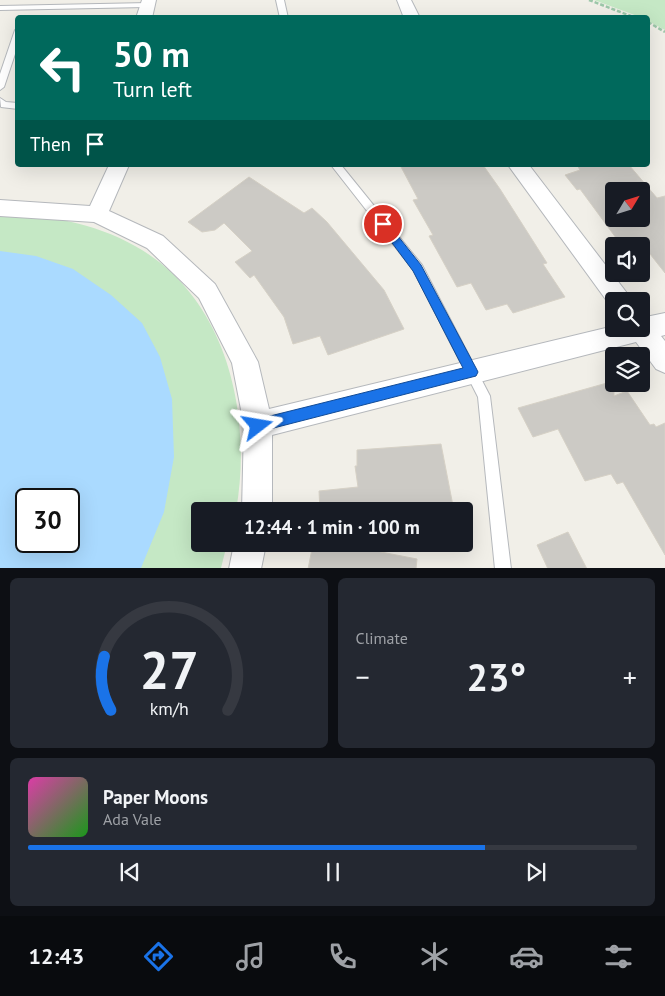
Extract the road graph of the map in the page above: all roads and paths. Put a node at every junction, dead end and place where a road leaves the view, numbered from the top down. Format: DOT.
graph roads {
  1 [pos="280,0"];
  2 [pos="404,0"];
  3 [pos="589,0"];
  4 [pos="25,7"];
  5 [pos="0,8"];
  6 [pos="146,8"];
  7 [pos="23,15"];
  8 [pos="283,15"];
  9 [pos="406,15"];
  10 [pos="628,15"];
  11 [pos="650,23"];
  12 [pos="665,32"];
  13 [pos="15,41"];
  14 [pos="0,87"];
  15 [pos="0,102"];
  16 [pos="15,106"];
  17 [pos="118,167"];
  18 [pos="338,167"];
  19 [pos="520,167"];
  20 [pos="0,208"];
  21 [pos="97,214"];
  22 [pos="614,292"];
  23 [pos="650,329"];
  24 [pos="610,337"];
  25 [pos="665,361"];
  26 [pos="472,372"];
  27 [pos="258,426"];
  28 [pos="257,502"];
  29 [pos="248,552"];
  30 [pos="245,568"];
  31 [pos="503,568"];
  1 -- 8 [label="lane"];
  2 -- 9 [label="street"];
  3 -- 10 [label="path"];
  4 -- 5 [label="lane"];
  4 -- 6 [label="lane"];
  4 -- 7 [label="lane"];
  11 -- 12 [label="path"];
  13 -- 14 [label="lane"];
  15 -- 16 [label="lane"];
  17 -- 21 [label="street"];
  18 -- 26 [label="lane"];
  19 -- 22 [label="street"];
  20 -- 21 [label="street"];
  21 -- 27 [label="street"];
  23 -- 25 [label="street"];
  24 -- 26 [label="street"];
  26 -- 27 [label="street"];
  26 -- 31 [label="lane"];
  27 -- 28 [label="street"];
  29 -- 30 [label="street"];
}
